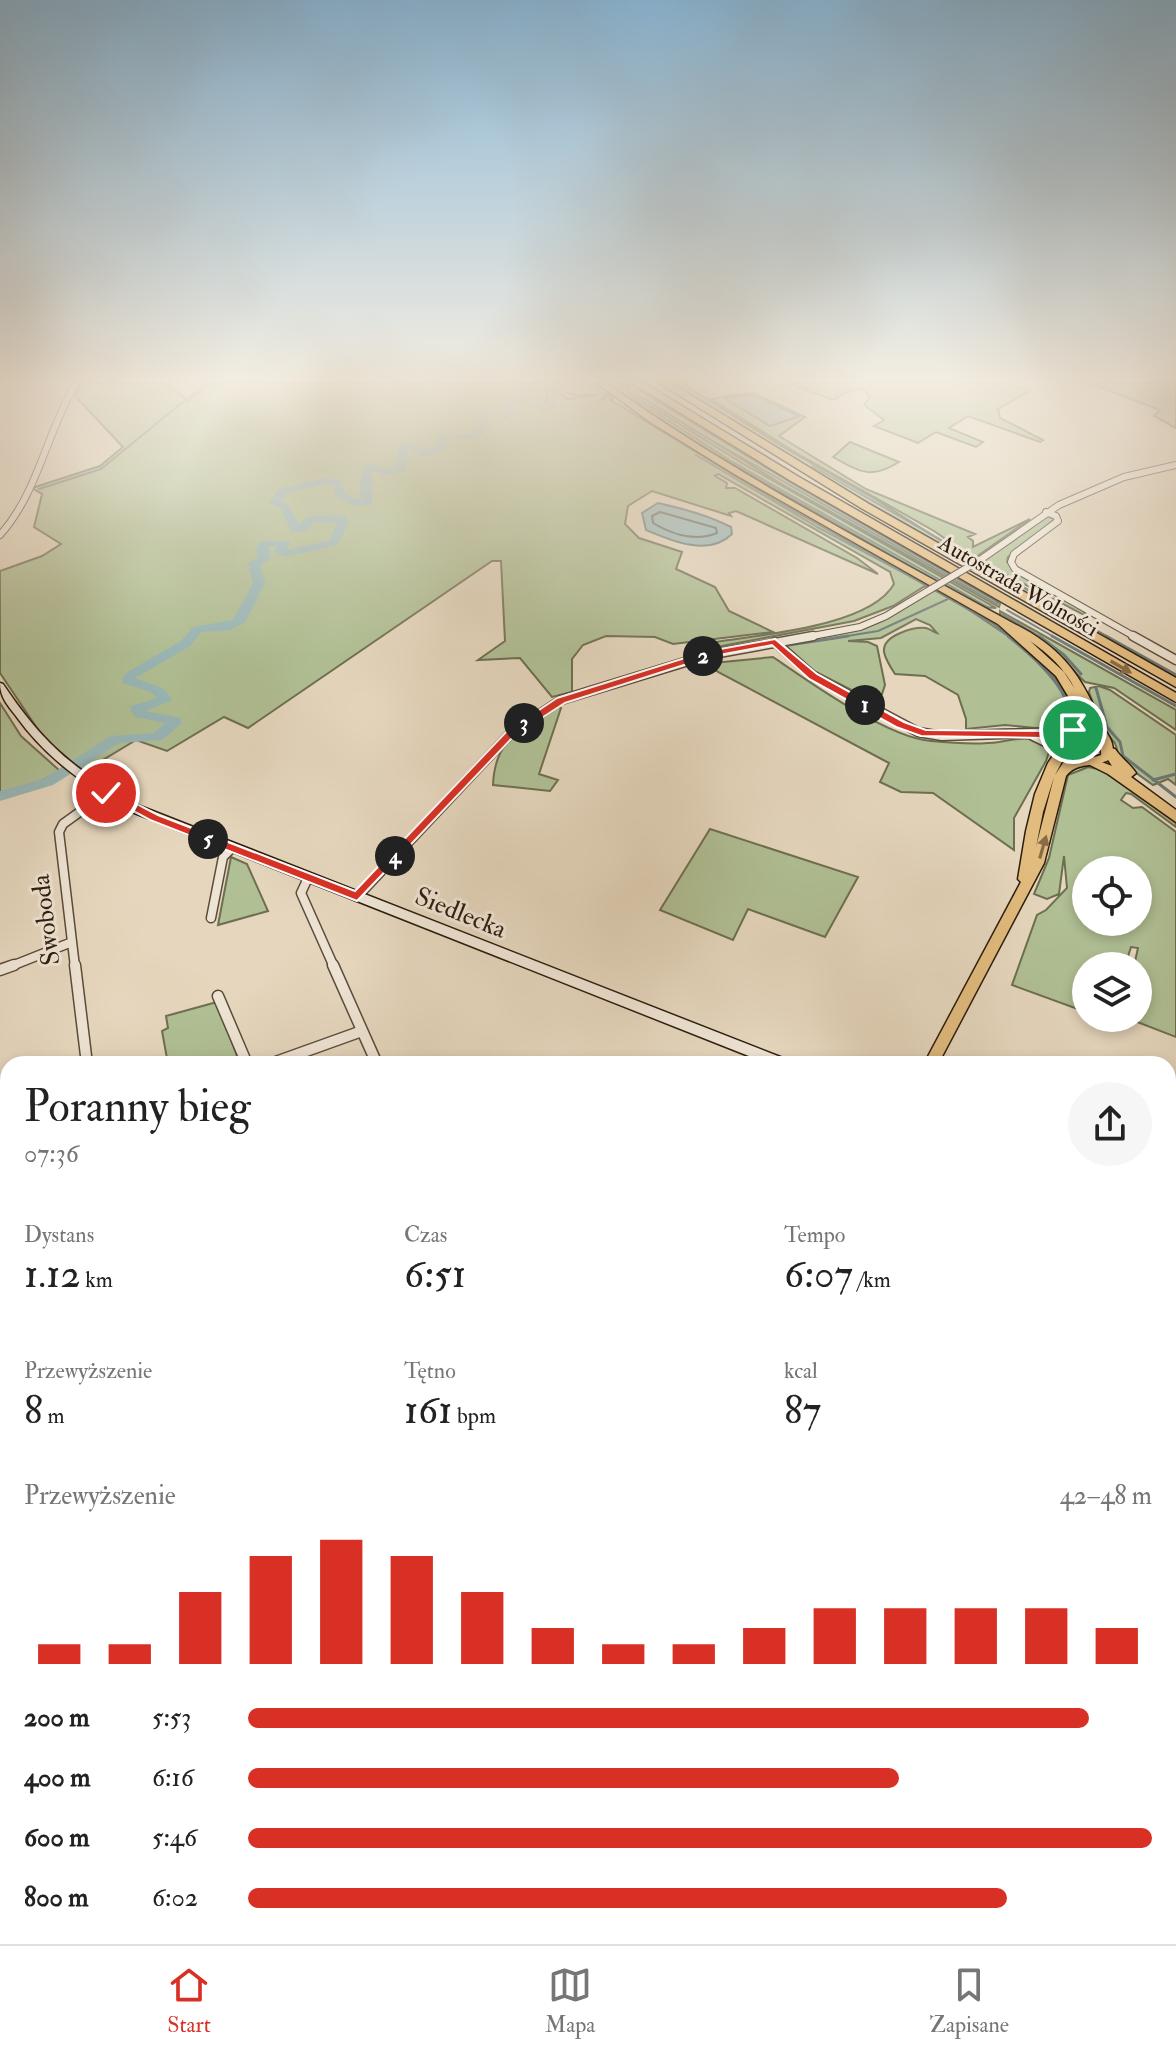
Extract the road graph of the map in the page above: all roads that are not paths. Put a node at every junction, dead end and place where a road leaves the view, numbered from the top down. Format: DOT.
graph roads {
  1 [pos="33,474"];
  2 [pos="741,474"];
  3 [pos="784,474"];
  4 [pos="810,474"];
  5 [pos="1138,474"];
  6 [pos="1046,512"];
  7 [pos="0,535"];
  8 [pos="1002,622"];
  9 [pos="775,642"];
  10 [pos="1176,660"];
  11 [pos="1176,683"];
  12 [pos="0,686"];
  13 [pos="1176,698"];
  14 [pos="1069,731"];
  15 [pos="1026,734"];
  16 [pos="1102,737"];
  17 [pos="1061,750"];
  18 [pos="1110,752"];
  19 [pos="1086,761"];
  20 [pos="106,793"];
  21 [pos="1176,806"];
  22 [pos="1176,817"];
  23 [pos="232,848"];
  24 [pos="308,878"];
  25 [pos="1025,884"];
  26 [pos="357,897"];
  27 [pos="211,918"];
  28 [pos="72,942"];
  29 [pos="0,970"];
  30 [pos="218,996"];
  31 [pos="362,1031"];
  32 [pos="86,1056"];
  33 [pos="244,1056"];
  34 [pos="292,1056"];
  35 [pos="373,1056"];
  36 [pos="763,1056"];
  37 [pos="935,1056"];
  1 -- 7 [label="street"];
  2 -- 8 [label="main road"];
  3 -- 13 [label="highway, Autostrada Wolności, one-way"];
  4 -- 11 [label="highway, Autostrada Wolności"];
  5 -- 6 [label="street"];
  6 -- 9 [label="street, bridge"];
  6 -- 10 [label="street"];
  8 -- 14 [label="main road"];
  8 -- 16 [label="main road"];
  9 -- 15 [label="street"];
  9 -- 26 [label="street"];
  12 -- 20 [label="main road, Siedlecka"];
  14 -- 15 [label="street"];
  14 -- 16 [label="main road"];
  14 -- 17 [label="main road"];
  15 -- 17 [label="street"];
  16 -- 18 [label="main road"];
  17 -- 19 [label="main road"];
  17 -- 25 [label="main road"];
  18 -- 19 [label="main road"];
  18 -- 21 [label="highway"];
  19 -- 22 [label="highway"];
  25 -- 19 [label="main road, one-way"];
  20 -- 23 [label="main road, Siedlecka"];
  20 -- 28 [label="street, Swoboda"];
  23 -- 24 [label="main road, Siedlecka"];
  23 -- 27 [label="street"];
  24 -- 26 [label="main road, Siedlecka"];
  24 -- 31 [label="street"];
  25 -- 37 [label="main road"];
  26 -- 36 [label="main road, Siedlecka"];
  28 -- 29 [label="street"];
  28 -- 32 [label="street, Swoboda"];
  30 -- 33 [label="street"];
  31 -- 34 [label="street"];
  31 -- 35 [label="street"];
}
